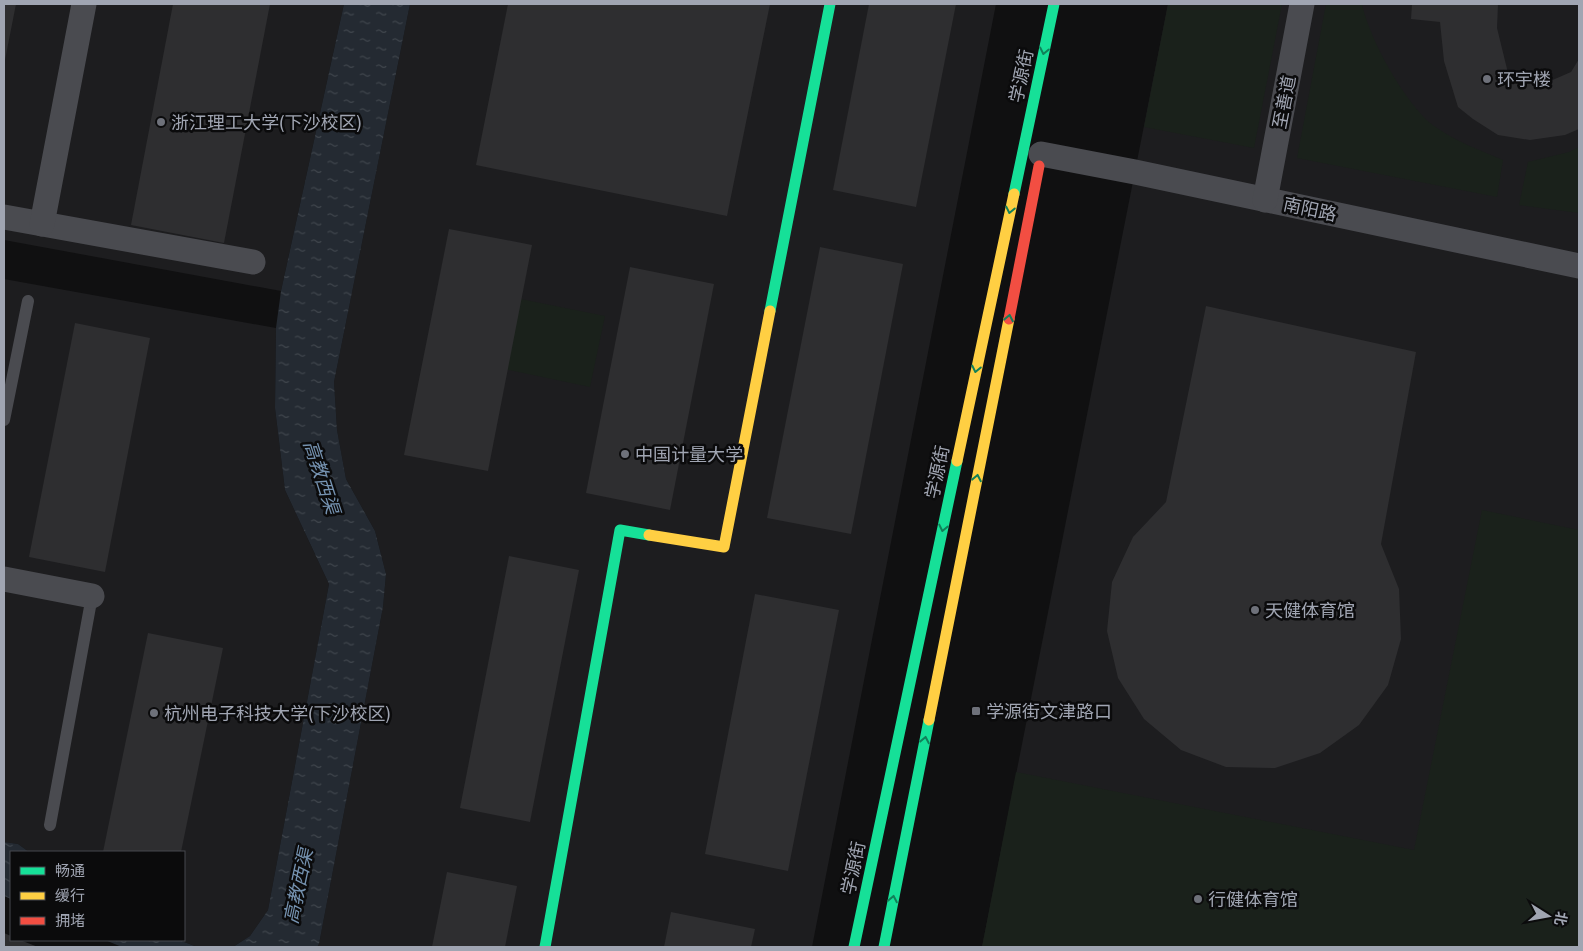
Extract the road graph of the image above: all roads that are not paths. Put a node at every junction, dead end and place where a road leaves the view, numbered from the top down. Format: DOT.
graph roads {
  1 [pos="84,4"];
  2 [pos="830,4"];
  3 [pos="1054,4"];
  4 [pos="1302,4"];
  5 [pos="1042,150"];
  6 [pos="1265,200"];
  7 [pos="4,217"];
  8 [pos="42,224"];
  9 [pos="253,262"];
  10 [pos="1579,266"];
  11 [pos="28,301"];
  12 [pos="4,420"];
  13 [pos="4,579"];
  14 [pos="92,596"];
  15 [pos="50,825"];
  16 [pos="545,947"];
  17 [pos="854,947"];
  18 [pos="884,947"];
  1 -- 8 [label="street"];
  2 -- 16 [label="main road"];
  3 -- 17 [label="main road, 学源街, one-way"];
  4 -- 6 [label="street, 至善道"];
  5 -- 6 [label="street, 南阳路"];
  18 -- 5 [label="main road, one-way"];
  6 -- 10 [label="street, 南阳路"];
  7 -- 8 [label="street"];
  8 -- 9 [label="street"];
  11 -- 12 [label="lane"];
  13 -- 14 [label="street"];
  14 -- 15 [label="lane"];
}
